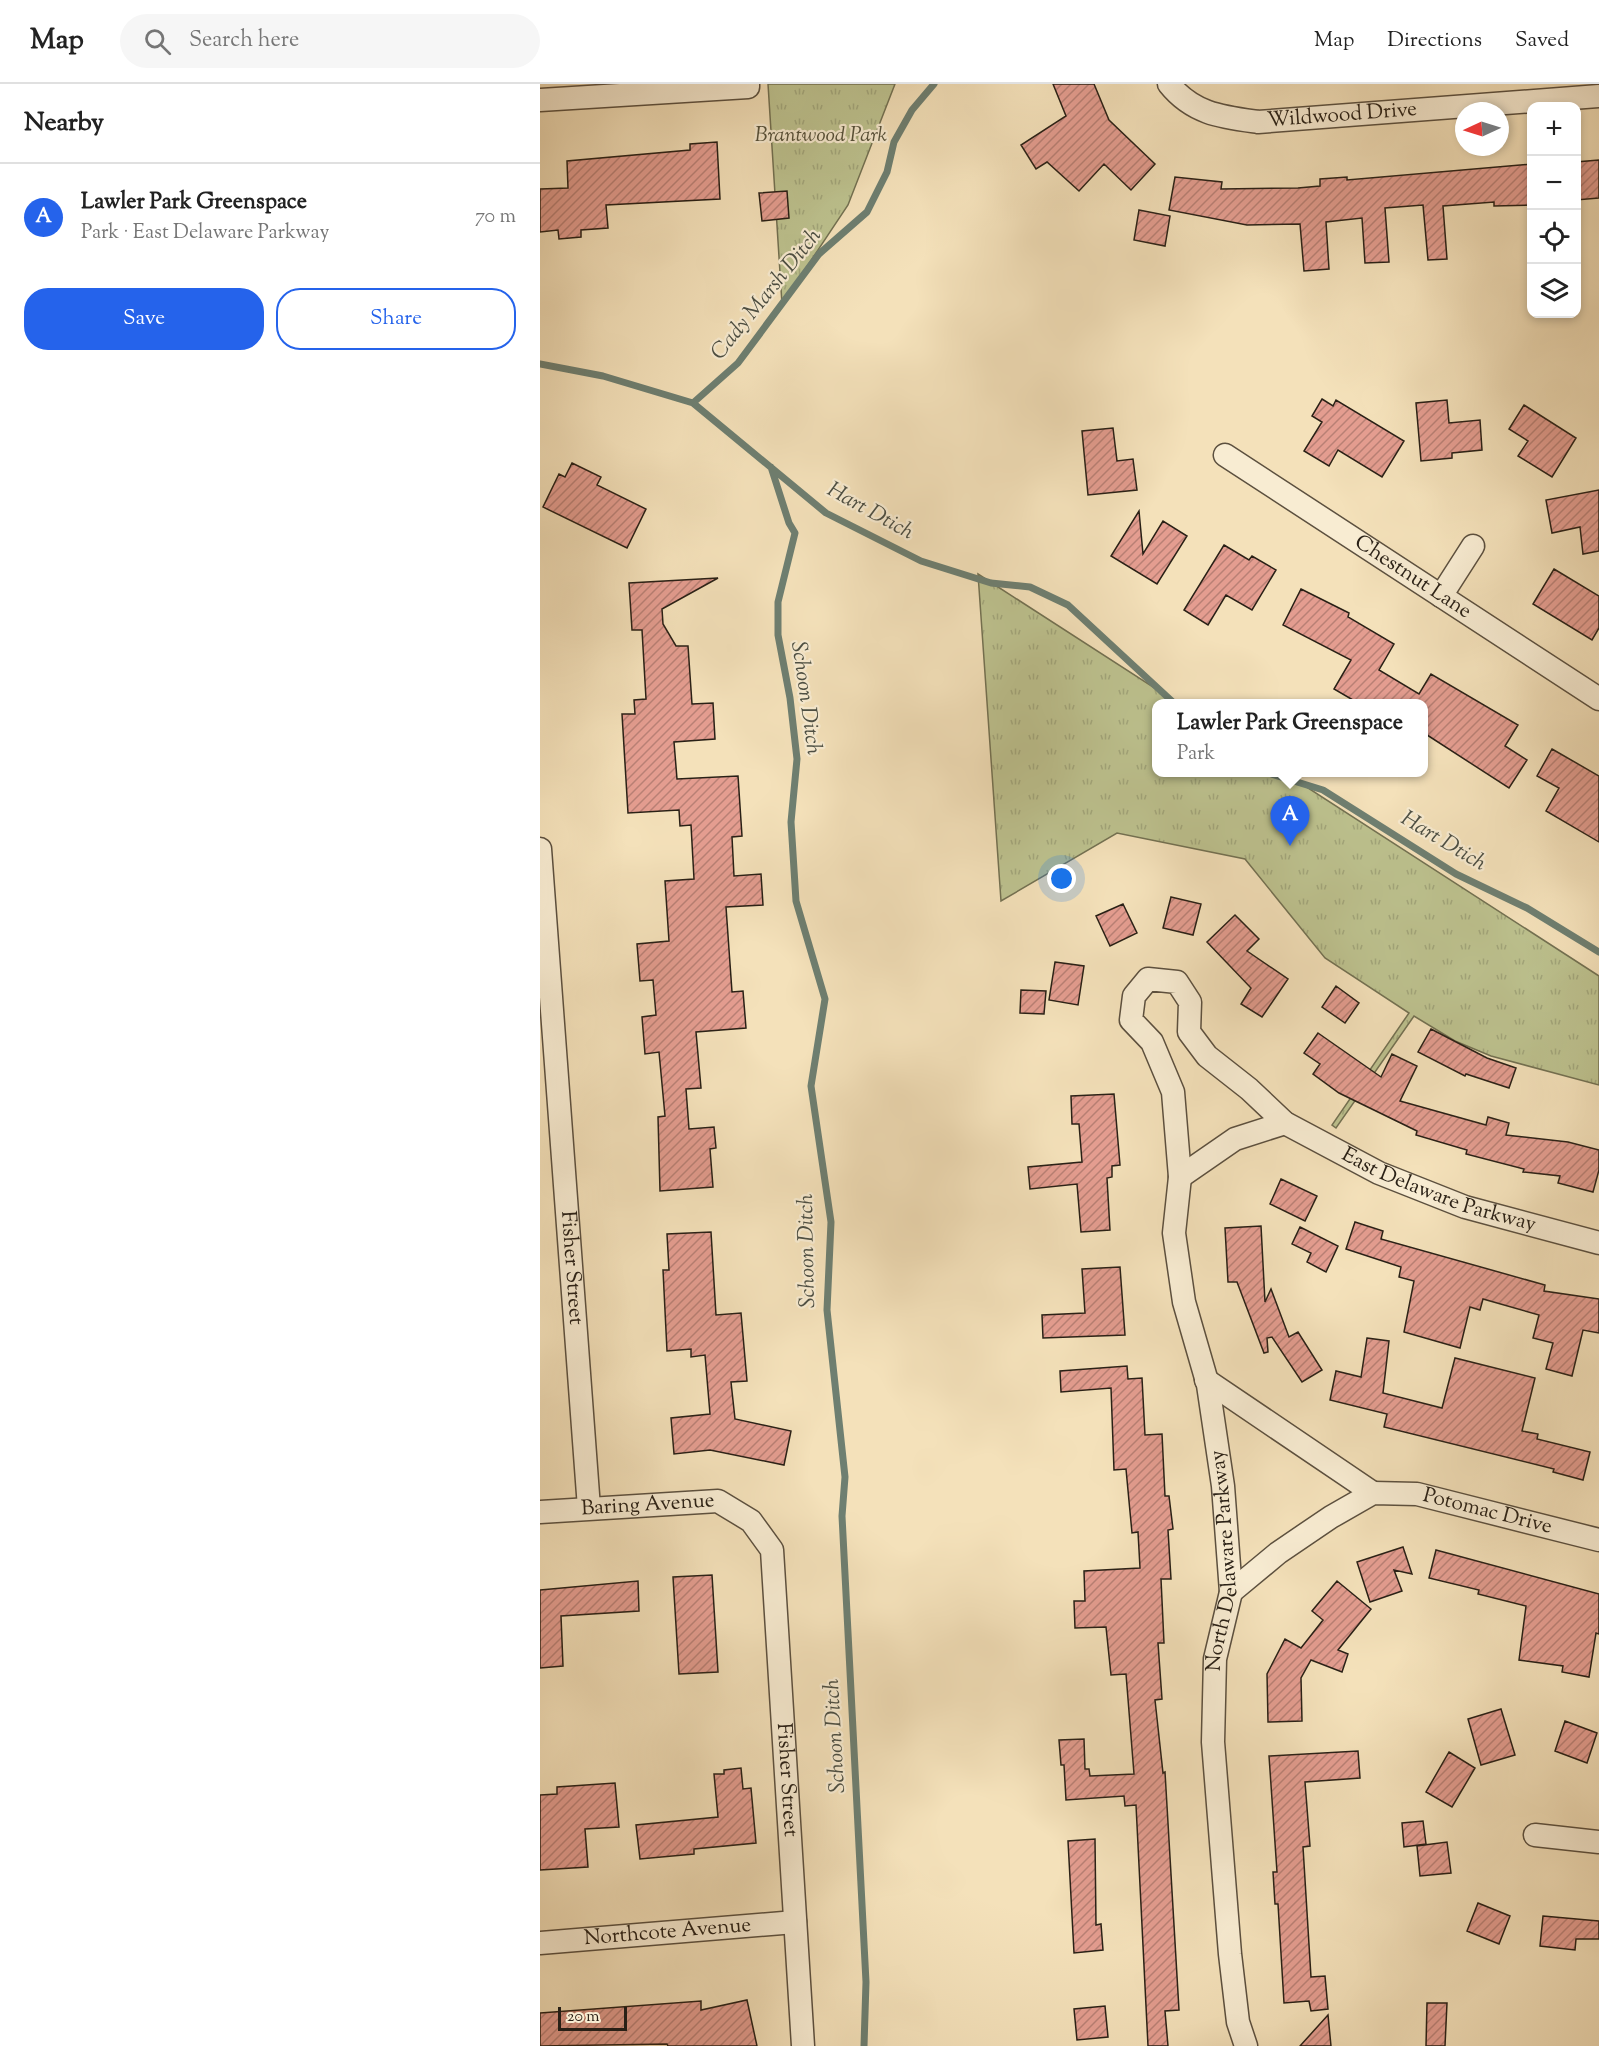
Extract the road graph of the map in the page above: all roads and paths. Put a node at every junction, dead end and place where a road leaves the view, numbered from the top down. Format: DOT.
graph roads {
  1 [pos="1169,84"];
  2 [pos="748,85"];
  3 [pos="1490,94"];
  4 [pos="1599,96"];
  5 [pos="540,100"];
  6 [pos="1225,455"];
  7 [pos="1473,546"];
  8 [pos="1442,596"];
  9 [pos="1599,699"];
  10 [pos="540,849"];
  11 [pos="1131,1020"];
  12 [pos="1285,1123"];
  13 [pos="1180,1177"];
  14 [pos="1599,1243"];
  15 [pos="1206,1380"];
  16 [pos="1373,1493"];
  17 [pos="589,1508"];
  18 [pos="540,1512"];
  19 [pos="751,1521"];
  20 [pos="1599,1540"];
  21 [pos="1231,1592"];
  22 [pos="1535,1835"];
  23 [pos="1599,1842"];
  24 [pos="795,1922"];
  25 [pos="540,1942"];
  26 [pos="803,2046"];
  27 [pos="1246,2046"];
  1 -- 3 [label="street, Wildwood Drive"];
  2 -- 5 [label="street"];
  3 -- 4 [label="street, Wildwood Drive"];
  6 -- 8 [label="street, Chestnut Lane"];
  7 -- 8 [label="street"];
  8 -- 9 [label="street, Chestnut Lane"];
  10 -- 17 [label="street, Fisher Street"];
  11 -- 12 [label="street, East Delaware Parkway"];
  11 -- 13 [label="street, North Delaware Parkway"];
  12 -- 13 [label="street"];
  12 -- 14 [label="street, East Delaware Parkway"];
  13 -- 15 [label="street, North Delaware Parkway"];
  15 -- 16 [label="street"];
  15 -- 21 [label="street, North Delaware Parkway"];
  16 -- 20 [label="street, Potomac Drive"];
  16 -- 21 [label="street"];
  17 -- 18 [label="street, Baring Avenue"];
  17 -- 19 [label="street, Baring Avenue"];
  19 -- 24 [label="street, Fisher Street"];
  21 -- 27 [label="street, North Delaware Parkway"];
  22 -- 23 [label="street"];
  24 -- 25 [label="street, Northcote Avenue"];
  24 -- 26 [label="street, Fisher Street"];
}
